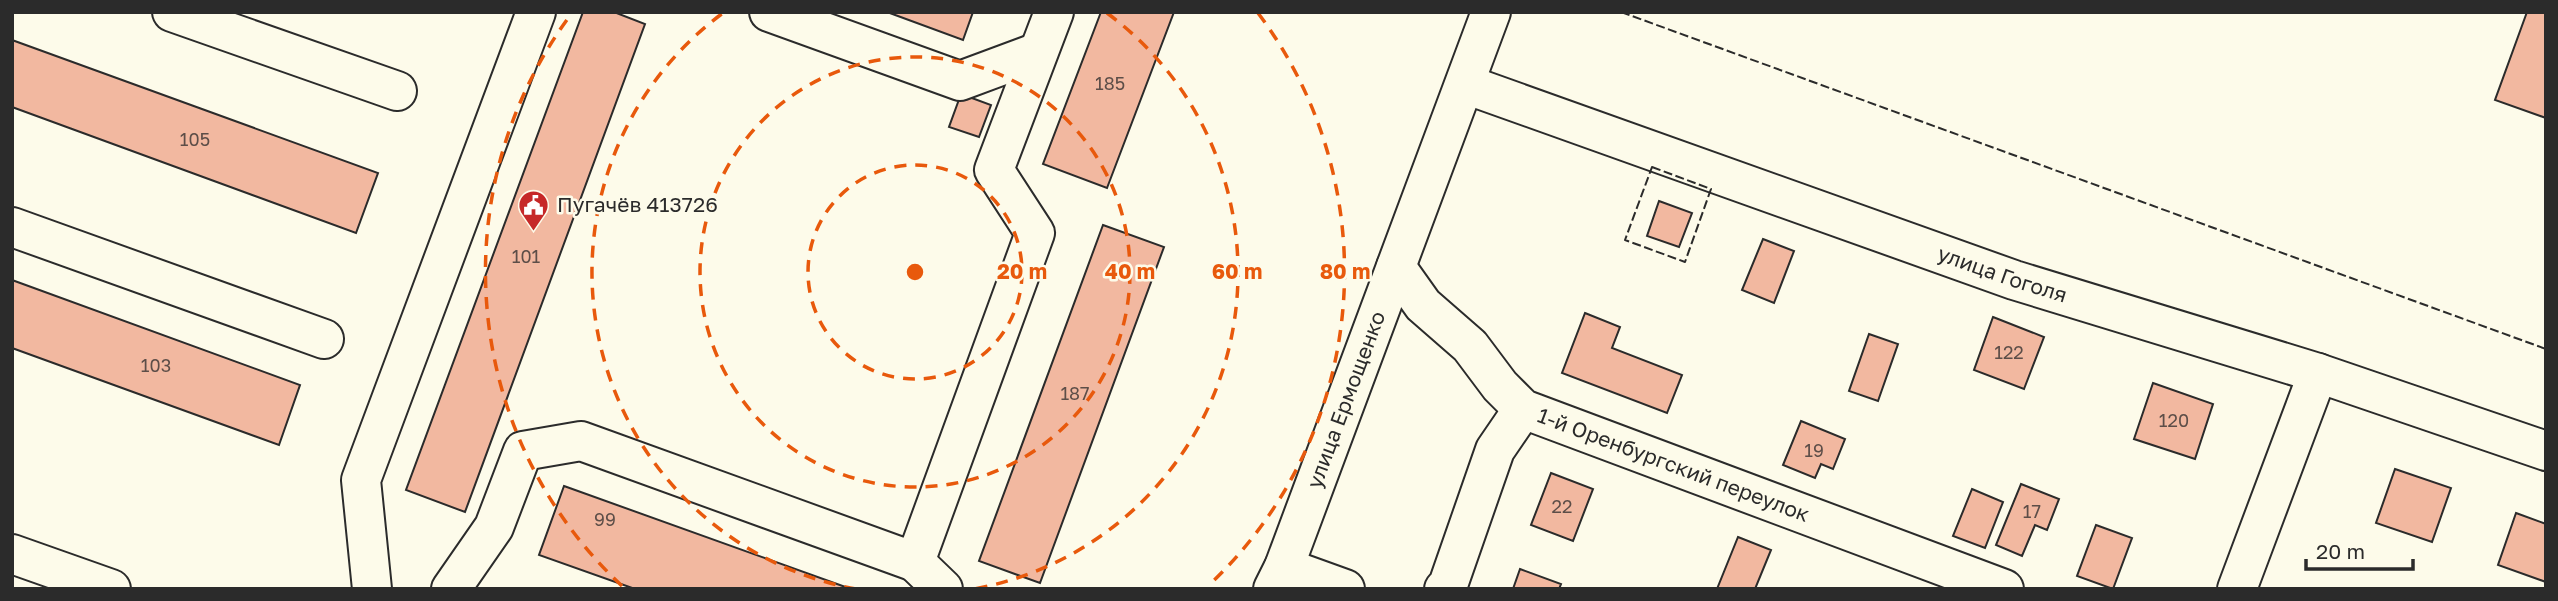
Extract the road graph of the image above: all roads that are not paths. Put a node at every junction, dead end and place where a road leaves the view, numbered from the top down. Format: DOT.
graph roads {
  1 [pos="172,12"];
  2 [pos="536,12"];
  3 [pos="769,12"];
  4 [pos="1054,12"];
  5 [pos="1491,12"];
  6 [pos="1038,52"];
  7 [pos="1465,84"];
  8 [pos="397,91"];
  9 [pos="12,227"];
  10 [pos="1396,267"];
  11 [pos="324,339"];
  12 [pos="2318,373"];
  13 [pos="1523,409"];
  14 [pos="2546,451"];
  15 [pos="12,554"];
  16 [pos="915,562"];
  17 [pos="1279,578"];
  18 [pos="111,589"];
  19 [pos="373,589"];
  20 [pos="451,589"];
  21 [pos="943,589"];
  22 [pos="1345,589"];
  23 [pos="1444,589"];
  24 [pos="2004,589"];
  25 [pos="2237,589"];
  1 -- 8 [label="main road"];
  2 -- 19 [label="main road"];
  3 -- 6 [label="main road"];
  4 -- 6 [label="main road"];
  5 -- 7 [label="main road, улица Ермощенко"];
  6 -- 16 [label="main road"];
  7 -- 10 [label="main road, улица Ермощенко"];
  7 -- 12 [label="main road, улица Гоголя"];
  9 -- 11 [label="main road"];
  10 -- 13 [label="main road, 1-й Оренбургский переулок"];
  10 -- 17 [label="main road, улица Ермощенко"];
  12 -- 14 [label="main road, улица Гоголя"];
  12 -- 25 [label="main road"];
  13 -- 23 [label="main road"];
  13 -- 24 [label="main road, 1-й Оренбургский переулок"];
  15 -- 18 [label="main road"];
  16 -- 20 [label="main road"];
  16 -- 21 [label="main road"];
  17 -- 22 [label="main road"];
}
